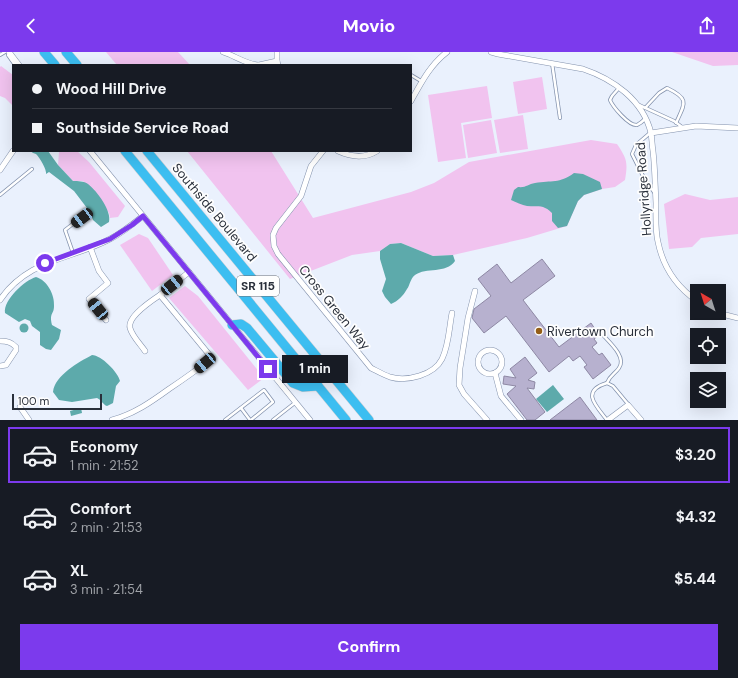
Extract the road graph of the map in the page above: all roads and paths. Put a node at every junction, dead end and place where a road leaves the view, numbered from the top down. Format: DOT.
graph roads {
  1 [pos="5,52"];
  2 [pos="44,52"];
  3 [pos="66,52"];
  4 [pos="223,52"];
  5 [pos="277,52"];
  6 [pos="447,52"];
  7 [pos="491,52"];
  8 [pos="8,54"];
  9 [pos="0,55"];
  10 [pos="277,63"];
  11 [pos="552,63"];
  12 [pos="14,64"];
  13 [pos="18,64"];
  14 [pos="54,64"];
  15 [pos="75,64"];
  16 [pos="254,64"];
  17 [pos="412,76"];
  18 [pos="422,82"];
  19 [pos="619,87"];
  20 [pos="412,99"];
  21 [pos="635,103"];
  22 [pos="645,108"];
  23 [pos="560,118"];
  24 [pos="645,120"];
  25 [pos="676,123"];
  26 [pos="682,127"];
  27 [pos="738,128"];
  28 [pos="651,133"];
  29 [pos="12,152"];
  30 [pos="91,152"];
  31 [pos="126,152"];
  32 [pos="149,152"];
  33 [pos="322,152"];
  34 [pos="341,152"];
  35 [pos="373,152"];
  36 [pos="32,169"];
  37 [pos="0,170"];
  38 [pos="655,194"];
  39 [pos="0,195"];
  40 [pos="143,216"];
  41 [pos="82,218"];
  42 [pos="90,247"];
  43 [pos="73,253"];
  44 [pos="189,272"];
  45 [pos="475,291"];
  46 [pos="690,295"];
  47 [pos="160,296"];
  48 [pos="0,300"];
  49 [pos="452,313"];
  50 [pos="726,315"];
  51 [pos="738,318"];
  52 [pos="106,320"];
  53 [pos="232,325"];
  54 [pos="602,334"];
  55 [pos="0,341"];
  56 [pos="145,352"];
  57 [pos="0,366"];
  58 [pos="495,373"];
  59 [pos="607,383"];
  60 [pos="318,386"];
  61 [pos="296,402"];
  62 [pos="628,404"];
  63 [pos="20,407"];
  64 [pos="241,408"];
  65 [pos="29,420"];
  66 [pos="112,420"];
  67 [pos="225,420"];
  68 [pos="250,420"];
  69 [pos="273,420"];
  70 [pos="310,420"];
  71 [pos="346,420"];
  72 [pos="369,420"];
  73 [pos="487,420"];
  74 [pos="520,420"];
  75 [pos="607,420"];
  76 [pos="640,420"];
  1 -- 9 [label="lane"];
  2 -- 14 [label="highway"];
  3 -- 15 [label="highway"];
  4 -- 16 [label="street"];
  5 -- 10 [label="street"];
  6 -- 18 [label="street"];
  7 -- 11 [label="street, Hollyridge Road"];
  8 -- 12 [label="lane"];
  8 -- 13 [label="street"];
  11 -- 19 [label="street, Hollyridge Road"];
  11 -- 23 [label="lane"];
  17 -- 18 [label="lane"];
  18 -- 20 [label="street"];
  19 -- 21 [label="street, Hollyridge Road"];
  19 -- 24 [label="lane"];
  21 -- 22 [label="lane"];
  21 -- 24 [label="street, Hollyridge Road"];
  22 -- 25 [label="lane"];
  22 -- 25 [label="lane"];
  24 -- 28 [label="street, Hollyridge Road"];
  25 -- 26 [label="lane"];
  26 -- 27 [label="street"];
  26 -- 28 [label="street"];
  28 -- 38 [label="street, Hollyridge Road"];
  28 -- 38 [label="lane"];
  29 -- 37 [label="street"];
  30 -- 40 [label="street"];
  31 -- 60 [label="highway, SR 115"];
  32 -- 72 [label="highway, Southside Boulevard / SR 115"];
  33 -- 49 [label="street, Cross Green Way"];
  34 -- 35 [label="street"];
  36 -- 39 [label="lane"];
  38 -- 46 [label="street, Hollyridge Road"];
  40 -- 42 [label="street"];
  40 -- 44 [label="street"];
  41 -- 43 [label="lane"];
  42 -- 43 [label="street"];
  42 -- 52 [label="street"];
  43 -- 48 [label="street"];
  44 -- 47 [label="street"];
  44 -- 53 [label="street"];
  45 -- 73 [label="street"];
  47 -- 56 [label="street"];
  47 -- 66 [label="street"];
  50 -- 51 [label="street"];
  53 -- 60 [label="highway"];
  53 -- 61 [label="street"];
  54 -- 59 [label="lane"];
  55 -- 57 [label="street"];
  58 -- 58 [label="street"];
  58 -- 74 [label="street"];
  59 -- 62 [label="lane"];
  59 -- 75 [label="lane"];
  60 -- 71 [label="highway, SR 115"];
  61 -- 69 [label="lane"];
  61 -- 70 [label="street"];
  62 -- 75 [label="street"];
  62 -- 76 [label="street"];
  63 -- 65 [label="street"];
  64 -- 67 [label="lane"];
  64 -- 68 [label="lane"];
  64 -- 68 [label="lane"];
}
